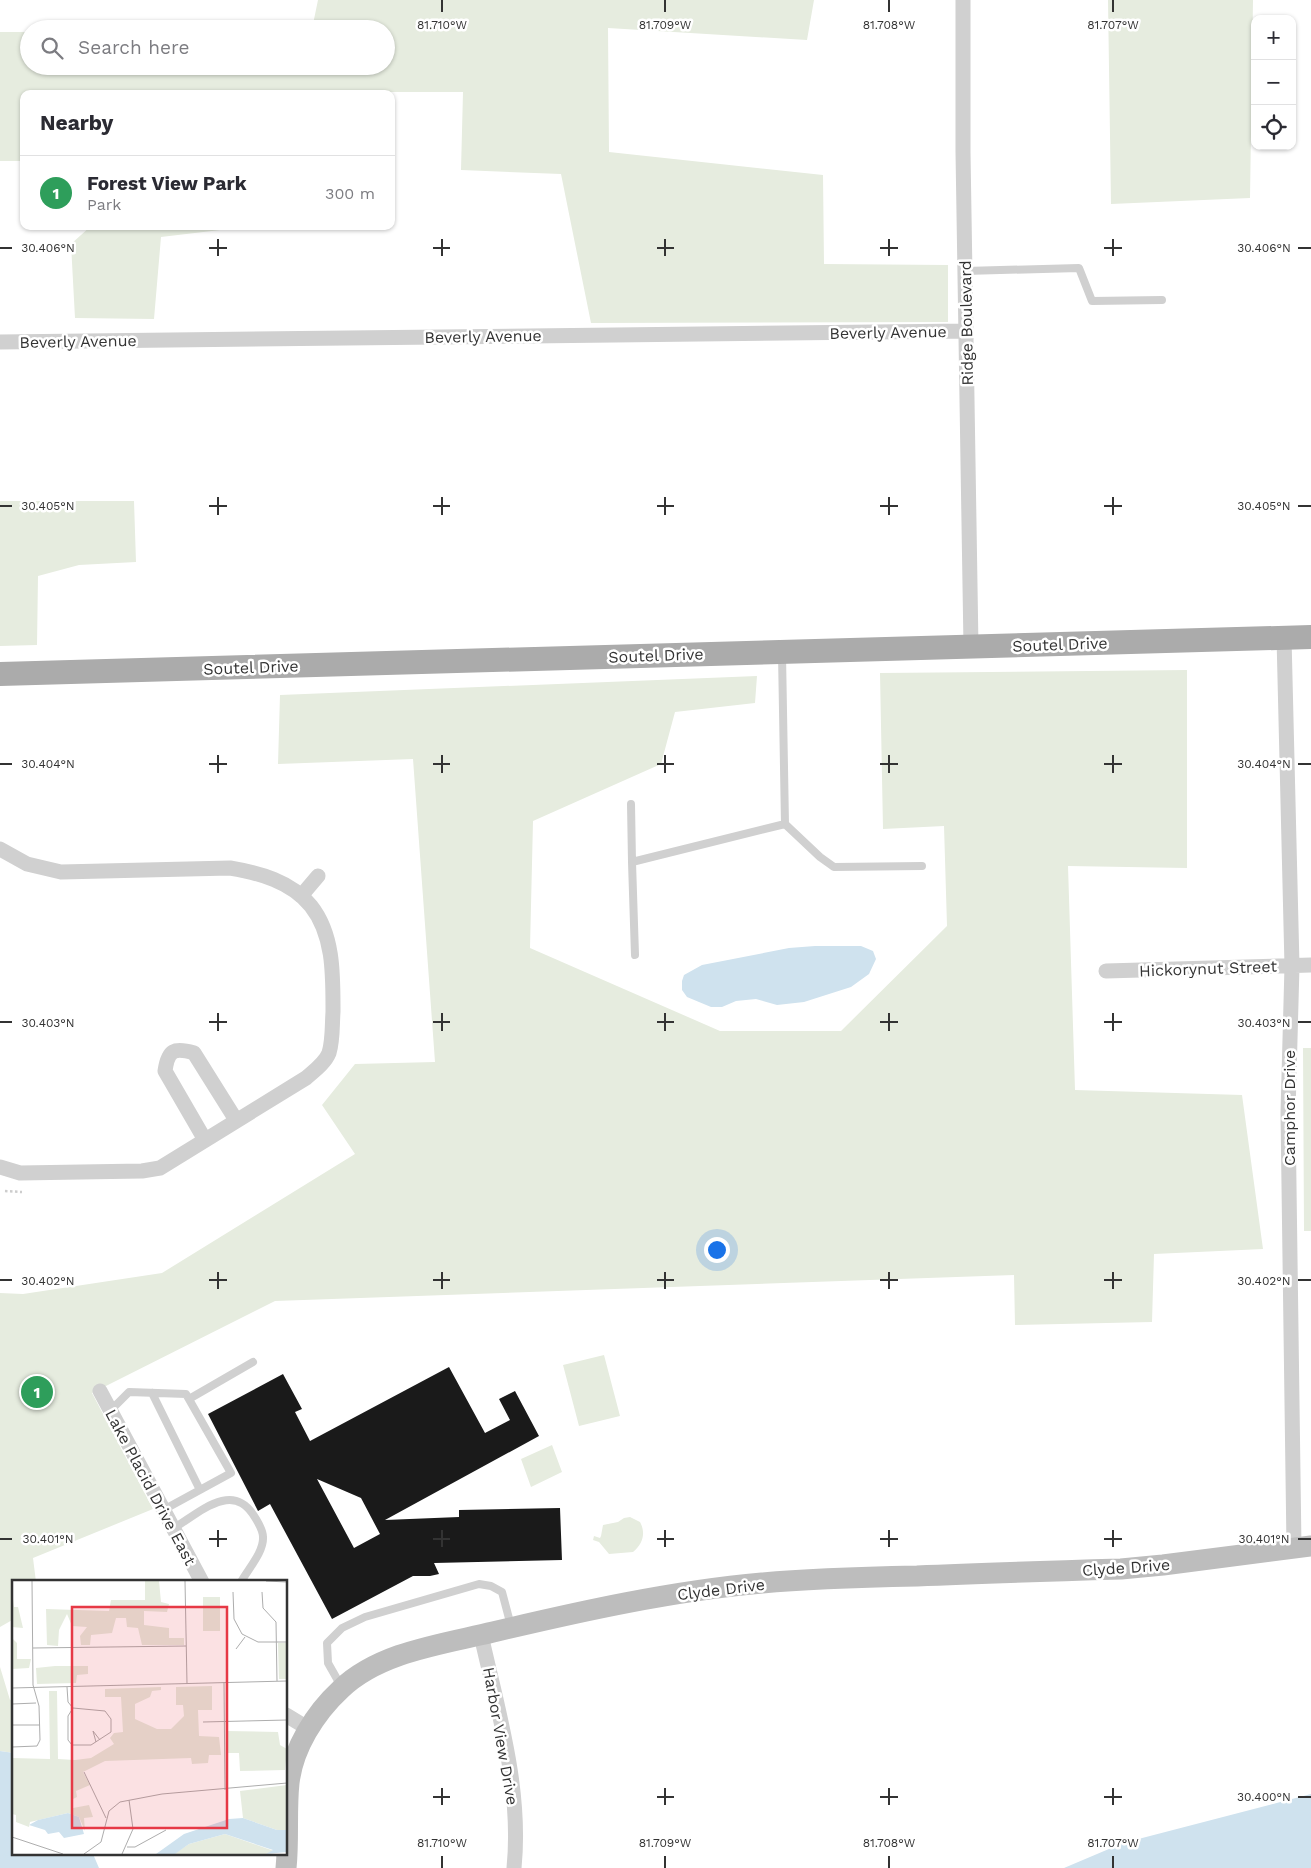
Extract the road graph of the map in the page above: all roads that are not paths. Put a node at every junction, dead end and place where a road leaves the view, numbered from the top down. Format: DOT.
graph roads {
  1 [pos="963,0"];
  2 [pos="965,272"];
  3 [pos="1162,300"];
  4 [pos="966,331"];
  5 [pos="0,342"];
  6 [pos="1284,637"];
  7 [pos="1311,637"];
  8 [pos="971,647"];
  9 [pos="782,652"];
  10 [pos="0,674"];
  11 [pos="630,804"];
  12 [pos="785,824"];
  13 [pos="1,853"];
  14 [pos="632,862"];
  15 [pos="922,866"];
  16 [pos="318,876"];
  17 [pos="301,896"];
  18 [pos="635,955"];
  19 [pos="1311,965"];
  20 [pos="1292,966"];
  21 [pos="1106,971"];
  22 [pos="236,1120"];
  23 [pos="205,1140"];
  24 [pos="0,1167"];
  25 [pos="253,1362"];
  26 [pos="100,1391"];
  27 [pos="152,1393"];
  28 [pos="189,1399"];
  29 [pos="110,1411"];
  30 [pos="200,1490"];
  31 [pos="165,1509"];
  32 [pos="174,1528"];
  33 [pos="1303,1547"];
  34 [pos="201,1580"];
  35 [pos="242,1580"];
  36 [pos="512,1628"];
  37 [pos="481,1635"];
  38 [pos="341,1688"];
  39 [pos="288,1716"];
  40 [pos="309,1728"];
  41 [pos="288,1778"];
  42 [pos="514,1868"];
  1 -- 2 [label="street, Ridge Boulevard"];
  2 -- 3 [label="lane"];
  2 -- 4 [label="street, Ridge Boulevard"];
  4 -- 5 [label="street, Beverly Avenue"];
  4 -- 8 [label="street, Ridge Boulevard"];
  6 -- 7 [label="main road, Soutel Drive"];
  6 -- 8 [label="main road, Soutel Drive"];
  6 -- 20 [label="street, Camphor Drive"];
  8 -- 9 [label="main road, Soutel Drive"];
  9 -- 10 [label="main road, Soutel Drive"];
  9 -- 12 [label="lane"];
  11 -- 14 [label="lane"];
  12 -- 14 [label="lane"];
  12 -- 15 [label="lane"];
  13 -- 17 [label="street"];
  14 -- 18 [label="lane"];
  16 -- 17 [label="street"];
  17 -- 22 [label="street"];
  19 -- 20 [label="street, Hickorynut Street"];
  20 -- 21 [label="street, Hickorynut Street"];
  20 -- 33 [label="street, Camphor Drive"];
  22 -- 23 [label="street"];
  22 -- 23 [label="street"];
  23 -- 24 [label="street"];
  25 -- 28 [label="lane"];
  26 -- 29 [label="street, Lake Placid Drive East"];
  27 -- 28 [label="lane"];
  27 -- 29 [label="lane"];
  27 -- 30 [label="lane"];
  28 -- 30 [label="lane"];
  29 -- 31 [label="street, Lake Placid Drive East"];
  30 -- 31 [label="lane"];
  31 -- 32 [label="street, Lake Placid Drive East"];
  32 -- 34 [label="street, Lake Placid Drive East"];
  32 -- 35 [label="lane"];
  33 -- 36 [label="street, Clyde Drive"];
  36 -- 37 [label="street, Clyde Drive"];
  36 -- 38 [label="lane"];
  37 -- 38 [label="street, Clyde Drive"];
  37 -- 42 [label="street, Harbor View Drive"];
  38 -- 40 [label="street, Clyde Drive"];
  39 -- 40 [label="street"];
  40 -- 41 [label="street, Clyde Drive"];
}
